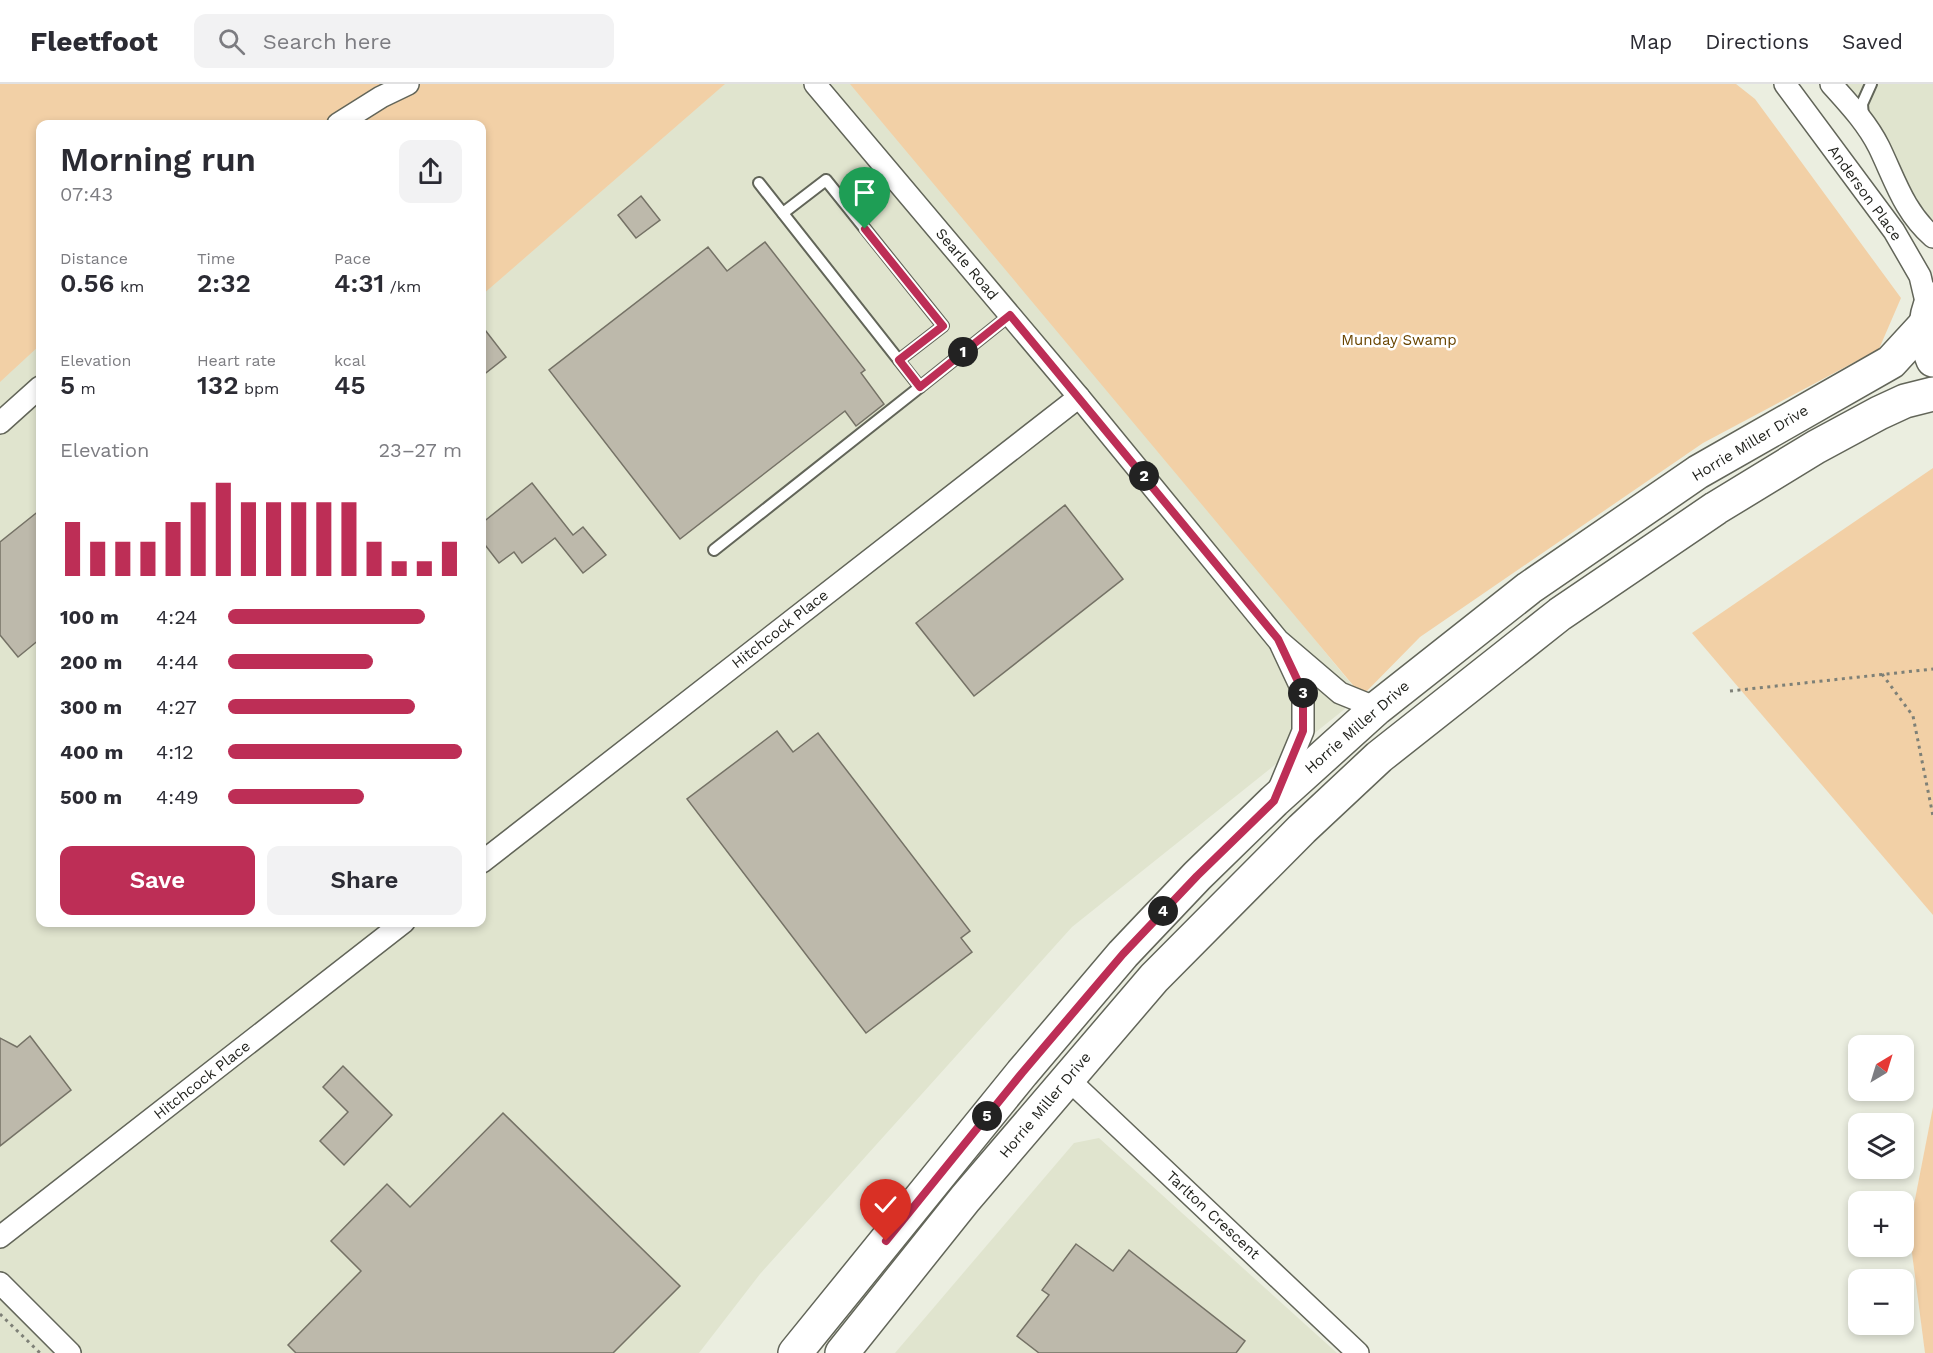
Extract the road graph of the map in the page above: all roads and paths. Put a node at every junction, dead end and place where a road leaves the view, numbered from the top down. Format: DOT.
graph roads {
  1 [pos="408,84"];
  2 [pos="815,84"];
  3 [pos="1785,84"];
  4 [pos="1832,84"];
  5 [pos="1871,84"];
  6 [pos="344,120"];
  7 [pos="1864,122"];
  8 [pos="759,183"];
  9 [pos="783,213"];
  10 [pos="1933,237"];
  11 [pos="1929,312"];
  12 [pos="1010,315"];
  13 [pos="899,360"];
  14 [pos="1933,360"];
  15 [pos="920,387"];
  16 [pos="36,391"];
  17 [pos="1933,394"];
  18 [pos="1079,397"];
  19 [pos="0,423"];
  20 [pos="714,550"];
  21 [pos="1278,639"];
  22 [pos="1933,669"];
  23 [pos="1882,674"];
  24 [pos="1730,691"];
  25 [pos="1377,708"];
  26 [pos="1274,801"];
  27 [pos="1933,816"];
  28 [pos="486,859"];
  29 [pos="398,927"];
  30 [pos="1067,1078"];
  31 [pos="0,1237"];
  32 [pos="0,1283"];
  33 [pos="0,1314"];
  34 [pos="40,1353"];
  35 [pos="70,1353"];
  36 [pos="795,1353"];
  37 [pos="842,1353"];
  38 [pos="1358,1353"];
  1 -- 6 [label="street"];
  2 -- 12 [label="street, Searle Road"];
  3 -- 11 [label="street, Anderson Place"];
  4 -- 7 [label="street, Anderson Place"];
  5 -- 7 [label="lane"];
  7 -- 10 [label="street, Anderson Place"];
  8 -- 9 [label="lane"];
  9 -- 13 [label="lane"];
  9 -- 13 [label="lane"];
  11 -- 14 [label="main road"];
  11 -- 25 [label="main road, Horrie Miller Drive"];
  12 -- 15 [label="lane"];
  12 -- 18 [label="street, Searle Road"];
  13 -- 15 [label="lane"];
  15 -- 20 [label="lane"];
  16 -- 19 [label="street"];
  17 -- 30 [label="main road, Horrie Miller Drive"];
  18 -- 21 [label="street, Searle Road"];
  18 -- 28 [label="street, Hitchcock Place"];
  21 -- 25 [label="street, Searle Road"];
  21 -- 26 [label="street, Searle Road"];
  22 -- 23 [label="path"];
  23 -- 24 [label="path"];
  23 -- 27 [label="path"];
  25 -- 26 [label="main road, Horrie Miller Drive"];
  26 -- 36 [label="main road, Horrie Miller Drive"];
  29 -- 31 [label="street, Hitchcock Place"];
  30 -- 37 [label="main road, Horrie Miller Drive"];
  30 -- 38 [label="street, Tarlton Crescent"];
  32 -- 35 [label="street"];
  33 -- 34 [label="path"];
}
